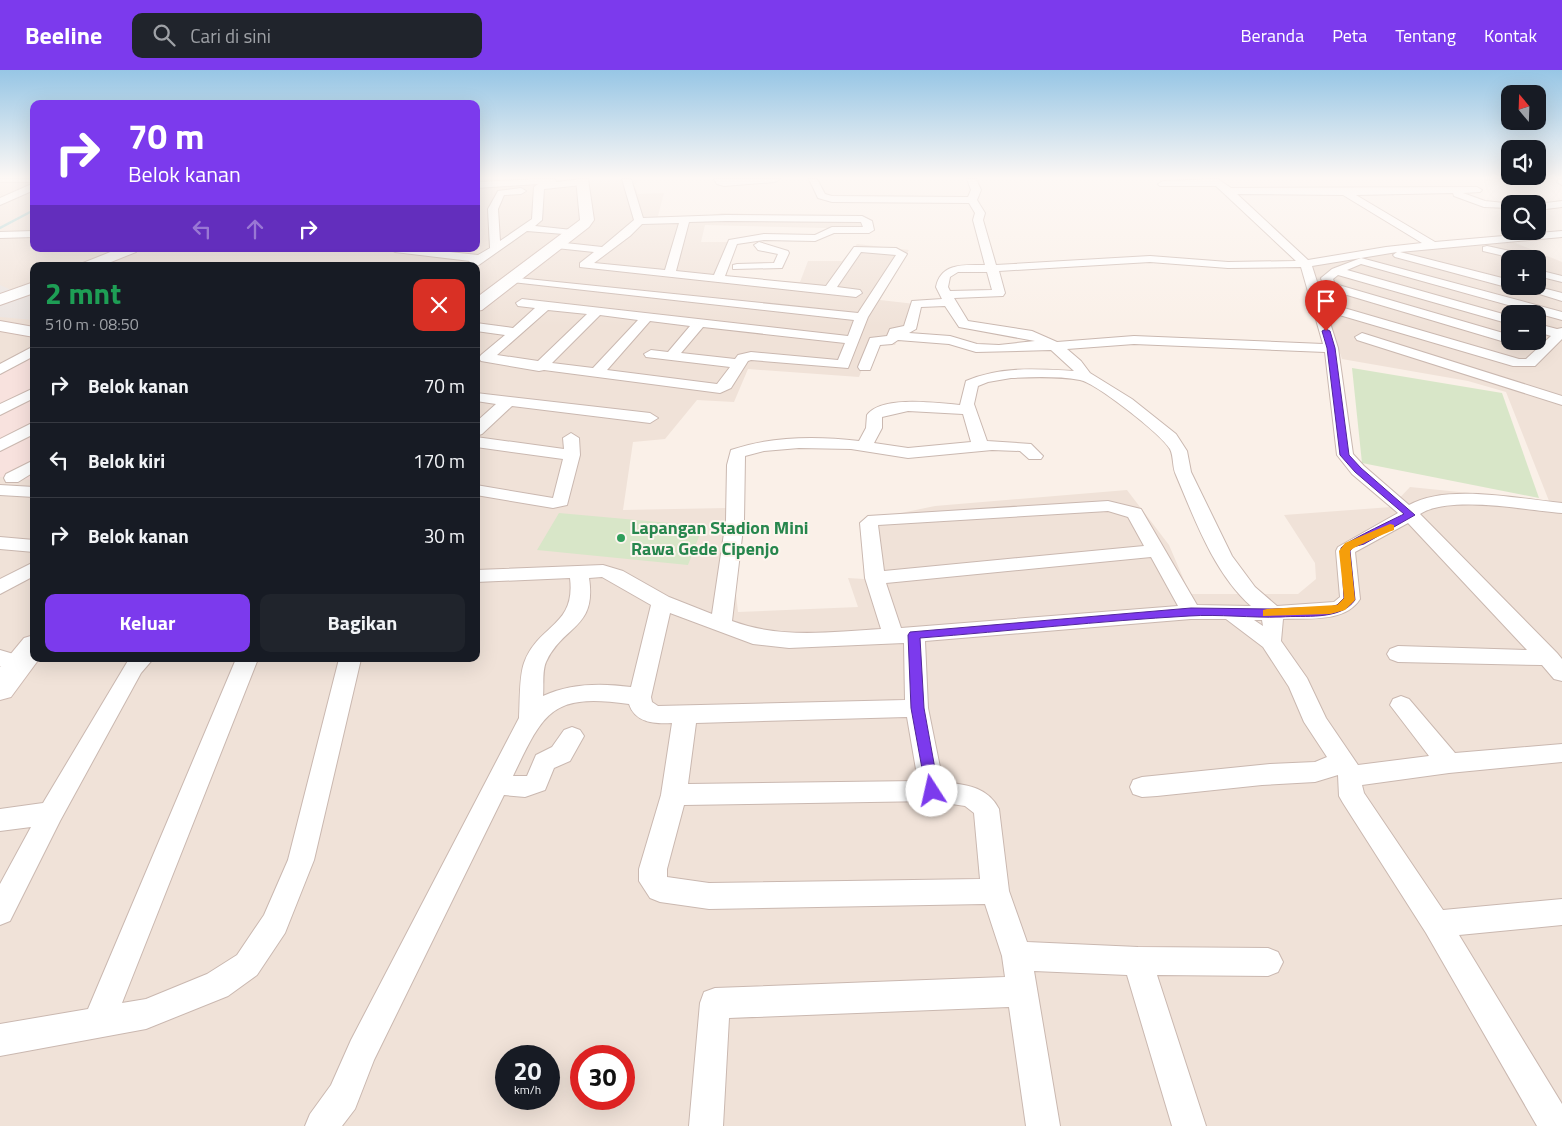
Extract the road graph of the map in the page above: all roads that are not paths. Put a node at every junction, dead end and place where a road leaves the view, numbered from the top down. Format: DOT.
graph roads {
  1 [pos="492,228"];
  2 [pos="526,228"];
  3 [pos="529,228"];
  4 [pos="577,228"];
  5 [pos="632,228"];
  6 [pos="683,228"];
  7 [pos="870,228"];
  8 [pos="980,228"];
  9 [pos="1268,228"];
  10 [pos="1405,228"];
  11 [pos="572,233"];
  12 [pos="30,234"];
  13 [pos="1562,234"];
  14 [pos="0,235"];
  15 [pos="757,238"];
  16 [pos="556,245"];
  17 [pos="1432,245"];
  18 [pos="1443,249"];
  19 [pos="495,250"];
  20 [pos="604,250"];
  21 [pos="1501,251"];
  22 [pos="123,252"];
  23 [pos="444,252"];
  24 [pos="1462,254"];
  25 [pos="1399,255"];
  26 [pos="1481,259"];
  27 [pos="1360,261"];
  28 [pos="98,262"];
  29 [pos="1306,264"];
  30 [pos="1501,264"];
  31 [pos="737,267"];
  32 [pos="990,268"];
  33 [pos="1336,270"];
  34 [pos="669,274"];
  35 [pos="1546,275"];
  36 [pos="512,279"];
  37 [pos="718,279"];
  38 [pos="1562,279"];
  39 [pos="1501,282"];
  40 [pos="1328,286"];
  41 [pos="30,289"];
  42 [pos="829,290"];
  43 [pos="856,293"];
  44 [pos="1546,293"];
  45 [pos="1562,297"];
  46 [pos="949,298"];
  47 [pos="0,300"];
  48 [pos="480,303"];
  49 [pos="522,303"];
  50 [pos="545,306"];
  51 [pos="596,312"];
  52 [pos="1562,316"];
  53 [pos="647,317"];
  54 [pos="862,317"];
  55 [pos="1501,317"];
  56 [pos="700,322"];
  57 [pos="0,326"];
  58 [pos="480,328"];
  59 [pos="1546,330"];
  60 [pos="30,331"];
  61 [pos="515,332"];
  62 [pos="1561,333"];
  63 [pos="0,334"];
  64 [pos="894,336"];
  65 [pos="1501,336"];
  66 [pos="1362,337"];
  67 [pos="30,339"];
  68 [pos="852,340"];
  69 [pos="1054,346"];
  70 [pos="1546,346"];
  71 [pos="1331,348"];
  72 [pos="1541,350"];
  73 [pos="30,352"];
  74 [pos="651,354"];
  75 [pos="672,356"];
  76 [pos="740,364"];
  77 [pos="30,365"];
  78 [pos="539,366"];
  79 [pos="865,367"];
  80 [pos="0,370"];
  81 [pos="595,374"];
  82 [pos="1085,376"];
  83 [pos="0,380"];
  84 [pos="30,394"];
  85 [pos="480,398"];
  86 [pos="508,401"];
  87 [pos="1562,401"];
  88 [pos="3,406"];
  89 [pos="30,408"];
  90 [pos="969,410"];
  91 [pos="650,418"];
  92 [pos="480,427"];
  93 [pos="30,429"];
  94 [pos="480,442"];
  95 [pos="0,446"];
  96 [pos="864,446"];
  97 [pos="981,447"];
  98 [pos="1035,456"];
  99 [pos="30,468"];
  100 [pos="6,484"];
  101 [pos="30,491"];
  102 [pos="480,491"];
  103 [pos="1562,508"];
  104 [pos="1410,515"];
  105 [pos="0,543"];
  106 [pos="30,546"];
  107 [pos="1155,551"];
  108 [pos="30,570"];
  109 [pos="579,572"];
  110 [pos="480,576"];
  111 [pos="875,578"];
  112 [pos="0,588"];
  113 [pos="662,602"];
  114 [pos="1191,612"];
  115 [pos="1230,612"];
  116 [pos="1272,613"];
  117 [pos="720,625"];
  118 [pos="903,635"];
  119 [pos="1270,642"];
  120 [pos="1398,654"];
  121 [pos="18,655"];
  122 [pos="139,662"];
  123 [pos="246,662"];
  124 [pos="349,662"];
  125 [pos="1556,665"];
  126 [pos="0,689"];
  127 [pos="640,697"];
  128 [pos="1401,705"];
  129 [pos="917,708"];
  130 [pos="685,716"];
  131 [pos="530,720"];
  132 [pos="572,736"];
  133 [pos="1562,753"];
  134 [pos="1450,763"];
  135 [pos="1345,768"];
  136 [pos="496,784"];
  137 [pos="1142,787"];
  138 [pos="932,791"];
  139 [pos="674,795"];
  140 [pos="51,813"];
  141 [pos="0,820"];
  142 [pos="996,891"];
  143 [pos="0,912"];
  144 [pos="1562,912"];
  145 [pos="1436,924"];
  146 [pos="1017,956"];
  147 [pos="1138,961"];
  148 [pos="1268,962"];
  149 [pos="1023,991"];
  150 [pos="98,1023"];
  151 [pos="0,1040"];
  152 [pos="322,1126"];
  153 [pos="706,1126"];
  154 [pos="1043,1126"];
  155 [pos="1189,1126"];
  156 [pos="1556,1126"];
  1 -- 19 [label="street"];
  2 -- 19 [label="street"];
  3 -- 11 [label="street"];
  4 -- 11 [label="street"];
  5 -- 20 [label="street"];
  6 -- 34 [label="street"];
  7 -- 15 [label="street"];
  8 -- 32 [label="street"];
  9 -- 29 [label="street"];
  10 -- 17 [label="street"];
  11 -- 16 [label="street"];
  12 -- 14 [label="street"];
  13 -- 17 [label="street"];
  15 -- 31 [label="street"];
  15 -- 37 [label="street"];
  16 -- 20 [label="street"];
  16 -- 36 [label="street"];
  17 -- 29 [label="street"];
  18 -- 21 [label="street"];
  18 -- 24 [label="street"];
  18 -- 25 [label="street"];
  19 -- 23 [label="street"];
  20 -- 34 [label="street"];
  22 -- 28 [label="street"];
  25 -- 27 [label="street"];
  25 -- 39 [label="street"];
  26 -- 30 [label="street"];
  27 -- 33 [label="street"];
  27 -- 52 [label="street"];
  29 -- 32 [label="street"];
  29 -- 71 [label="street"];
  32 -- 46 [label="street"];
  32 -- 46 [label="street"];
  33 -- 40 [label="street"];
  33 -- 55 [label="street"];
  34 -- 37 [label="street"];
  35 -- 38 [label="street"];
  36 -- 48 [label="street"];
  36 -- 54 [label="street"];
  37 -- 42 [label="street"];
  40 -- 65 [label="street"];
  40 -- 72 [label="street"];
  41 -- 47 [label="street"];
  42 -- 43 [label="street"];
  42 -- 54 [label="street"];
  44 -- 45 [label="street"];
  46 -- 64 [label="street"];
  46 -- 69 [label="street"];
  49 -- 50 [label="street"];
  50 -- 51 [label="street"];
  50 -- 61 [label="street"];
  51 -- 53 [label="street"];
  51 -- 78 [label="street"];
  53 -- 56 [label="street"];
  53 -- 81 [label="street"];
  54 -- 68 [label="street"];
  56 -- 68 [label="street"];
  56 -- 75 [label="street"];
  57 -- 60 [label="street"];
  58 -- 61 [label="street"];
  59 -- 62 [label="street"];
  61 -- 78 [label="street"];
  62 -- 70 [label="street"];
  63 -- 67 [label="street"];
  64 -- 69 [label="street"];
  64 -- 79 [label="street"];
  66 -- 87 [label="street"];
  68 -- 76 [label="street"];
  69 -- 71 [label="street"];
  69 -- 82 [label="street"];
  71 -- 104 [label="street"];
  73 -- 80 [label="street"];
  74 -- 75 [label="street"];
  75 -- 76 [label="street"];
  76 -- 81 [label="street"];
  77 -- 83 [label="street"];
  78 -- 81 [label="street"];
  82 -- 90 [label="street"];
  82 -- 116 [label="street"];
  84 -- 88 [label="street"];
  85 -- 86 [label="street"];
  86 -- 91 [label="street"];
  86 -- 92 [label="street"];
  88 -- 89 [label="street"];
  90 -- 96 [label="street"];
  90 -- 97 [label="street"];
  93 -- 95 [label="street"];
  94 -- 102 [label="street"];
  96 -- 97 [label="street"];
  96 -- 117 [label="street"];
  97 -- 98 [label="street"];
  99 -- 100 [label="street"];
  100 -- 101 [label="street"];
  103 -- 104 [label="street"];
  104 -- 116 [label="street"];
  104 -- 125 [label="street"];
  105 -- 106 [label="street"];
  107 -- 111 [label="street"];
  107 -- 111 [label="street"];
  107 -- 114 [label="street"];
  108 -- 112 [label="street"];
  109 -- 110 [label="street"];
  109 -- 113 [label="street"];
  109 -- 131 [label="street"];
  111 -- 118 [label="street"];
  113 -- 117 [label="street"];
  113 -- 127 [label="street"];
  114 -- 115 [label="street"];
  114 -- 118 [label="street"];
  115 -- 116 [label="street"];
  115 -- 119 [label="street"];
  116 -- 119 [label="street"];
  117 -- 118 [label="street"];
  118 -- 129 [label="street"];
  119 -- 135 [label="street"];
  120 -- 125 [label="street"];
  121 -- 126 [label="street"];
  122 -- 140 [label="street"];
  123 -- 150 [label="street"];
  124 -- 150 [label="street"];
  127 -- 130 [label="street"];
  127 -- 131 [label="street"];
  128 -- 134 [label="street"];
  129 -- 130 [label="street"];
  129 -- 138 [label="street"];
  130 -- 139 [label="street"];
  131 -- 136 [label="street"];
  132 -- 136 [label="street"];
  133 -- 134 [label="street"];
  134 -- 135 [label="street"];
  135 -- 137 [label="street"];
  135 -- 145 [label="street"];
  136 -- 152 [label="street"];
  138 -- 139 [label="street"];
  138 -- 142 [label="street"];
  139 -- 142 [label="street"];
  140 -- 141 [label="street"];
  140 -- 143 [label="street"];
  142 -- 146 [label="street"];
  144 -- 145 [label="street"];
  145 -- 156 [label="street"];
  146 -- 147 [label="street"];
  146 -- 149 [label="street"];
  147 -- 148 [label="street"];
  147 -- 155 [label="street"];
  149 -- 153 [label="street"];
  149 -- 154 [label="street"];
  150 -- 151 [label="street"];
}
